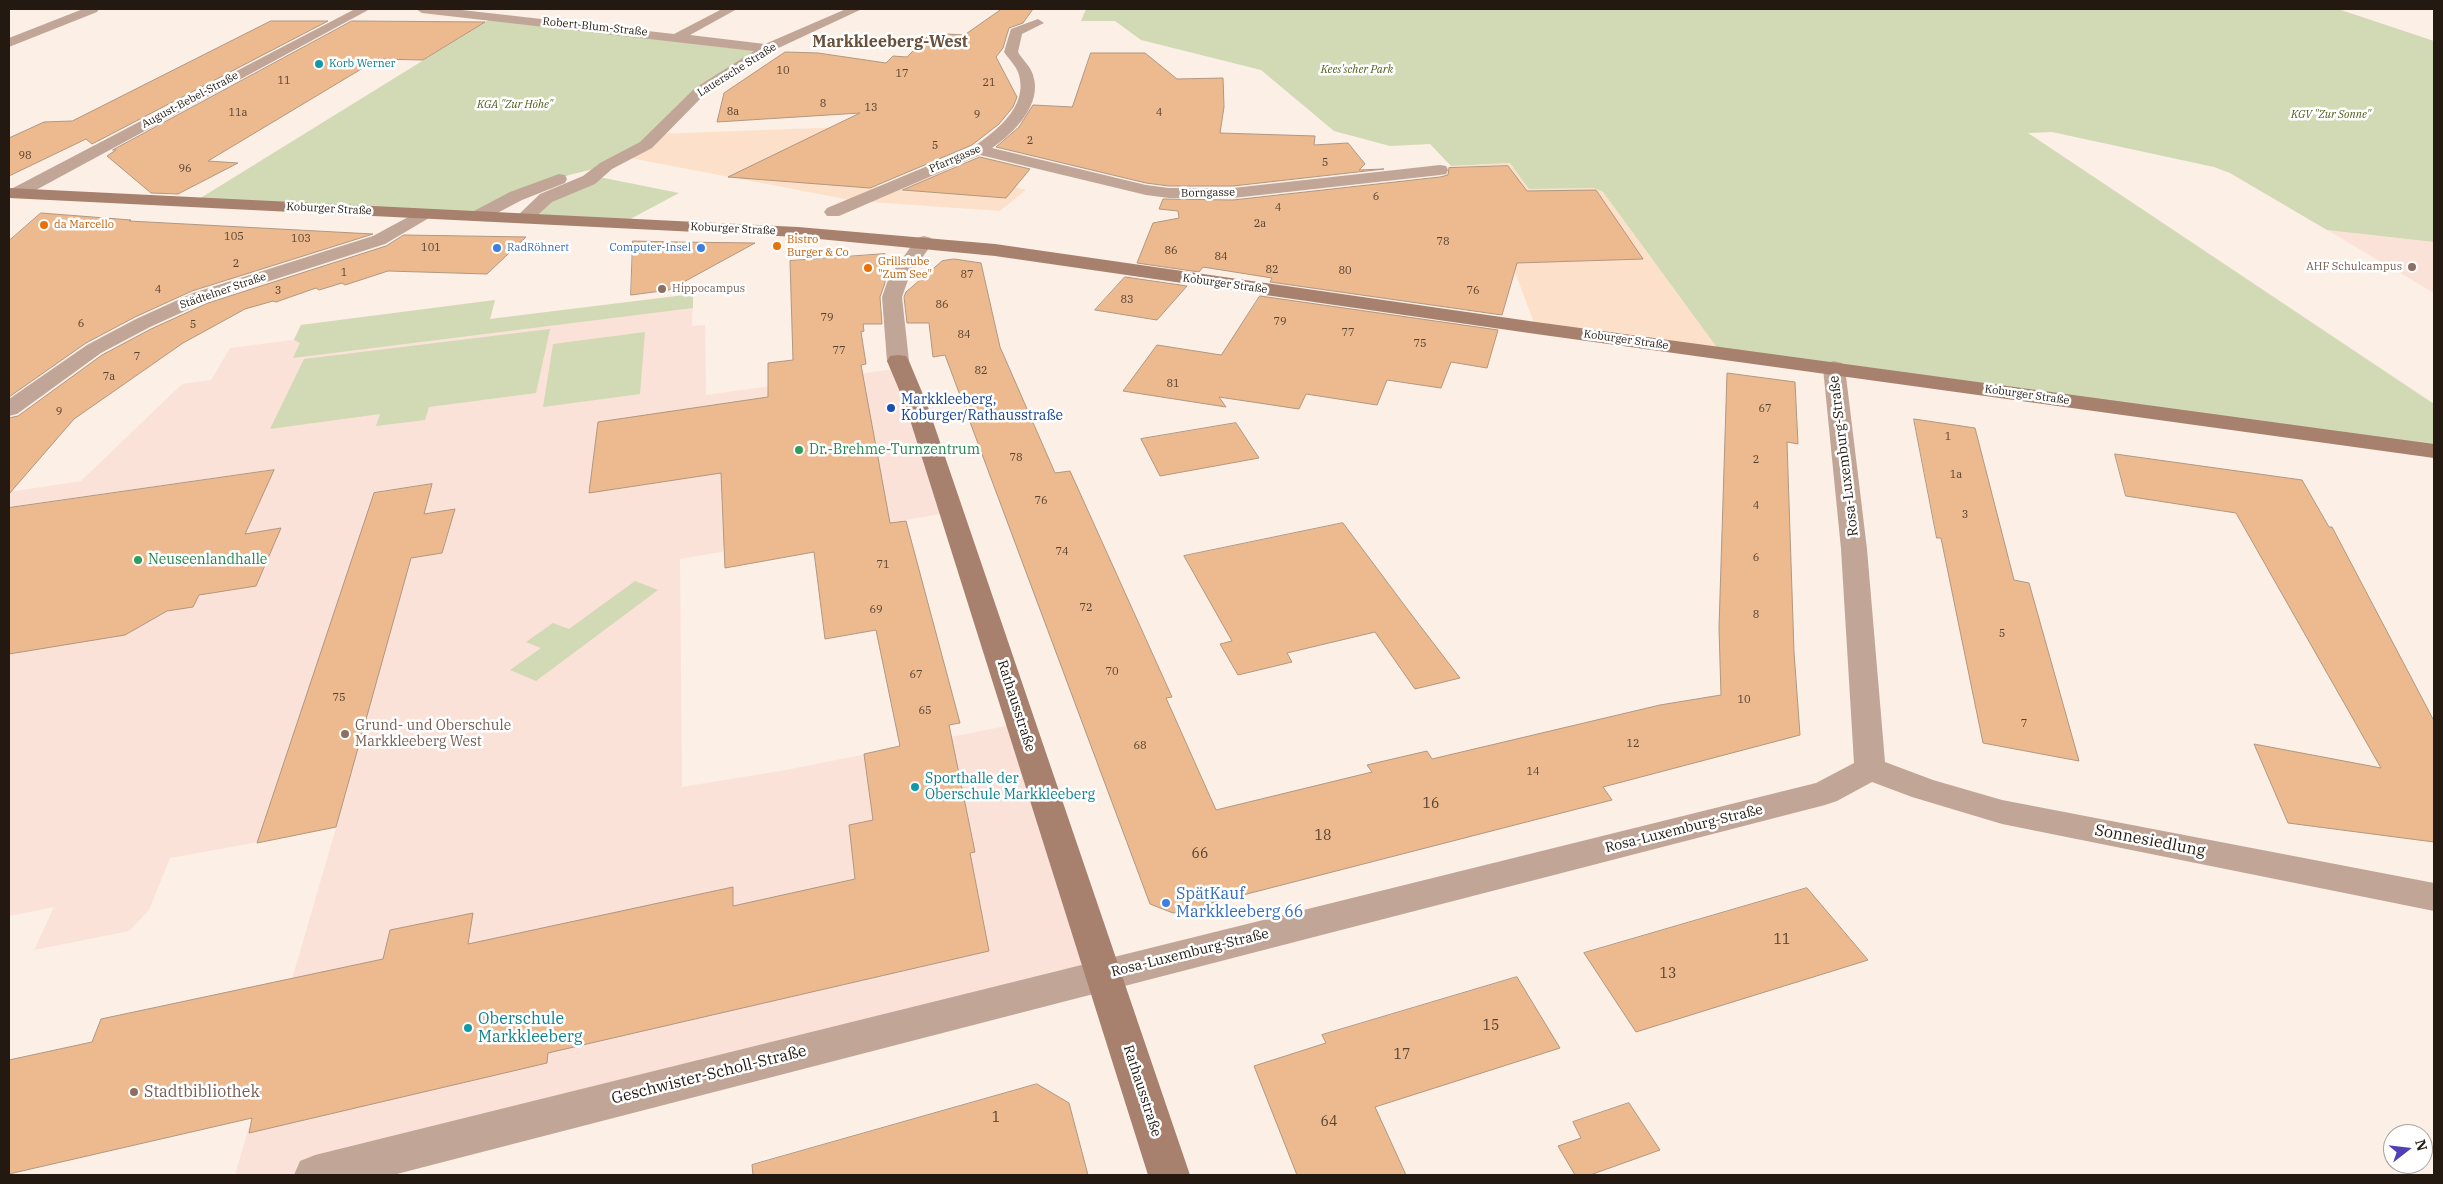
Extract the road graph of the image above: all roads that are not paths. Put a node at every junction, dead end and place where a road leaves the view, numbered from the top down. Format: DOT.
graph roads {
  1 [pos="93,9"];
  2 [pos="364,9"];
  3 [pos="422,9"];
  4 [pos="731,9"];
  5 [pos="856,9"];
  6 [pos="487,12"];
  7 [pos="1038,23"];
  8 [pos="677,37"];
  9 [pos="9,43"];
  10 [pos="767,48"];
  11 [pos="979,150"];
  12 [pos="606,166"];
  13 [pos="1440,170"];
  14 [pos="19,194"];
  15 [pos="9,211"];
  16 [pos="833,212"];
  17 [pos="423,214"];
  18 [pos="478,216"];
  19 [pos="523,219"];
  20 [pos="924,242"];
  21 [pos="898,361"];
  22 [pos="1834,368"];
  23 [pos="9,409"];
  24 [pos="2434,451"];
  25 [pos="1870,769"];
  26 [pos="2434,897"];
  27 [pos="1104,974"];
  28 [pos="315,1175"];
  29 [pos="1169,1175"];
  1 -- 9 [label="street"];
  2 -- 14 [label="street, August-Bebel-Straße"];
  3 -- 6 [label="street, Robert-Blum-Straße"];
  4 -- 8 [label="street"];
  5 -- 10 [label="street, Lauersche Straße"];
  6 -- 8 [label="street, Robert-Blum-Straße"];
  7 -- 11 [label="street, Pfarrgasse"];
  8 -- 10 [label="street, Robert-Blum-Straße"];
  10 -- 12 [label="street, Lauersche Straße"];
  11 -- 13 [label="street, Borngasse"];
  11 -- 16 [label="street, Pfarrgasse"];
  12 -- 18 [label="street, Lauersche Straße"];
  12 -- 19 [label="street, Lauersche Straße"];
  14 -- 15 [label="street, August-Bebel-Straße"];
  14 -- 17 [label="main road, Koburger Straße"];
  17 -- 18 [label="main road, Koburger Straße"];
  17 -- 23 [label="street, Städtelner Straße"];
  18 -- 19 [label="main road, Koburger Straße"];
  19 -- 20 [label="main road, Koburger Straße"];
  20 -- 21 [label="street, Rathausstraße"];
  20 -- 22 [label="main road, Koburger Straße"];
  21 -- 27 [label="main road, Rathausstraße"];
  22 -- 24 [label="main road, Koburger Straße"];
  22 -- 25 [label="street, Rosa-Luxemburg-Straße"];
  25 -- 26 [label="street, Sonnesiedlung"];
  25 -- 27 [label="street, Rosa-Luxemburg-Straße"];
  27 -- 28 [label="street, Geschwister-Scholl-Straße"];
  27 -- 29 [label="main road, Rathausstraße"];
}
